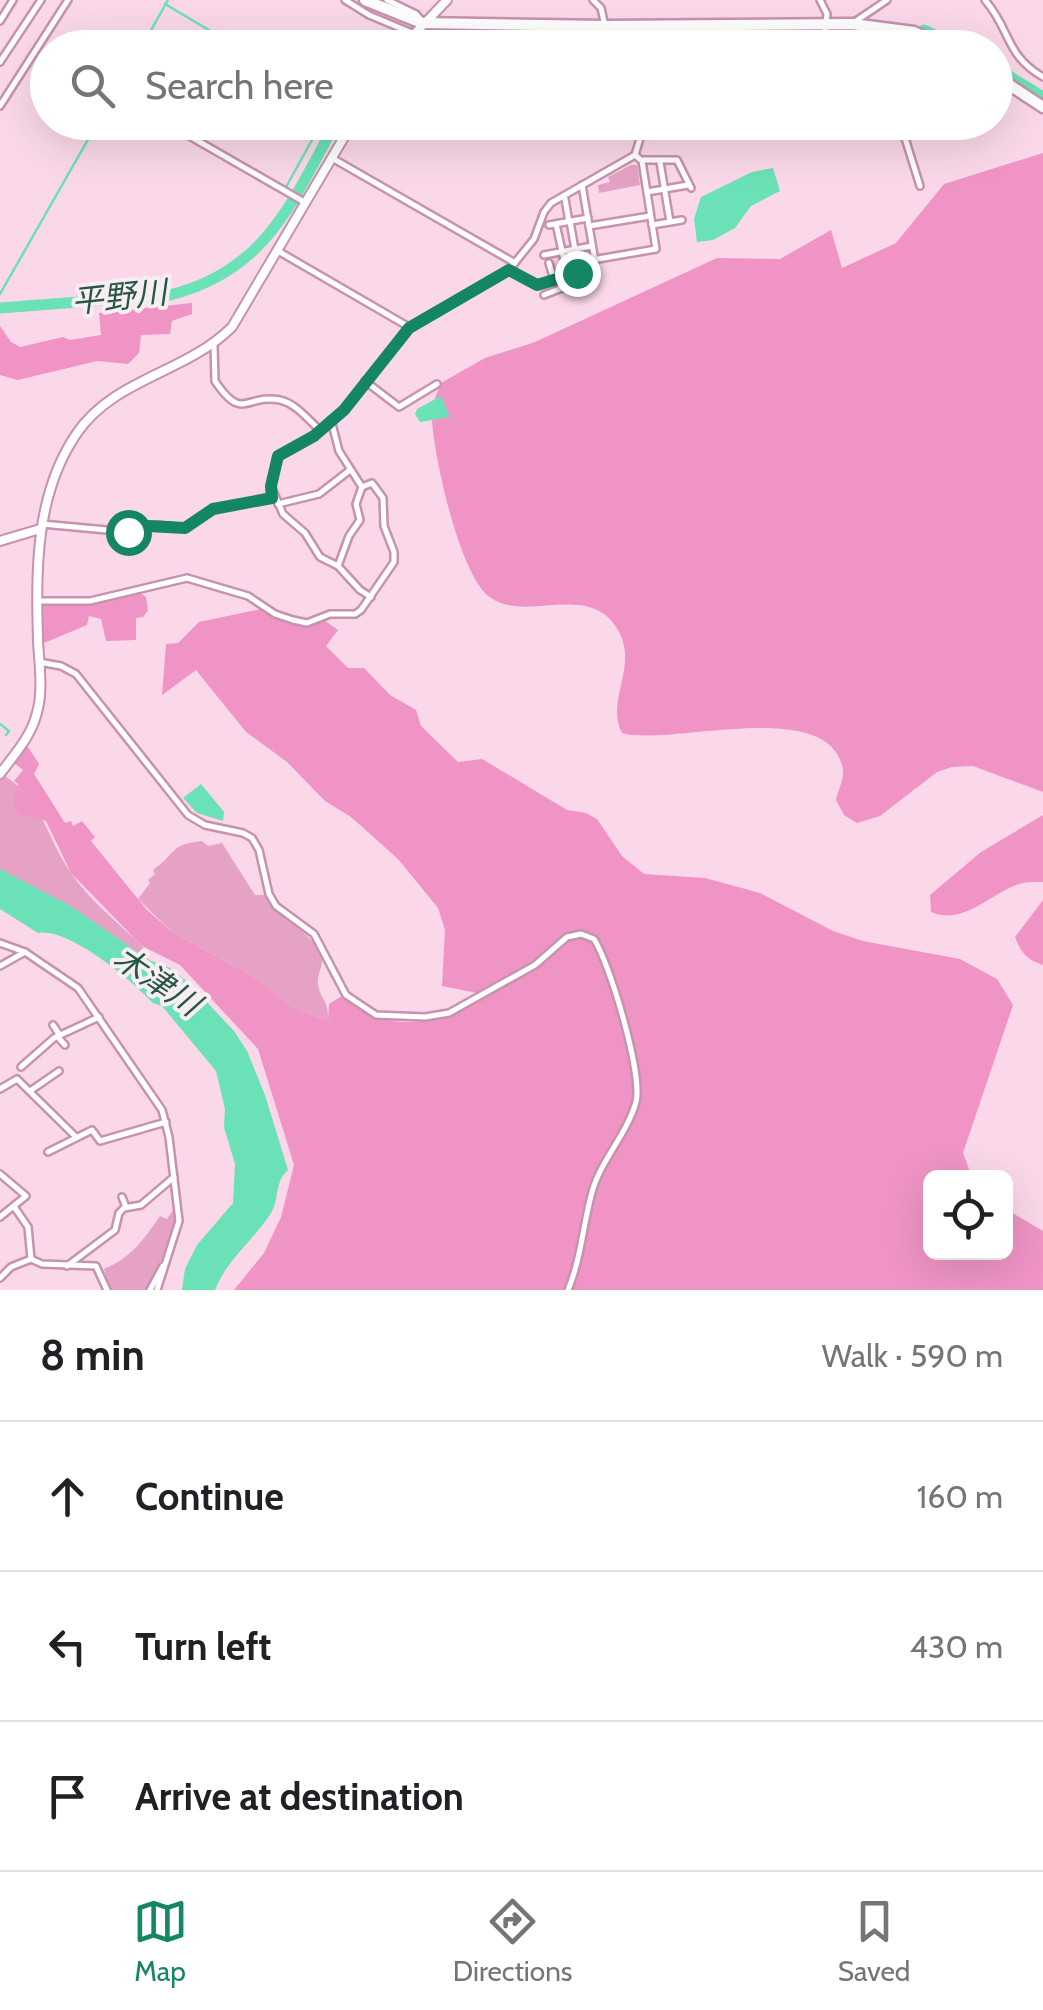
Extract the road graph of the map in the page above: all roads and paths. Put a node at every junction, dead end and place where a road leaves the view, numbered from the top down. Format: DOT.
graph roads {
  1 [pos="14,0"];
  2 [pos="41,0"];
  3 [pos="68,0"];
  4 [pos="345,0"];
  5 [pos="365,0"];
  6 [pos="387,0"];
  7 [pos="448,0"];
  8 [pos="593,0"];
  9 [pos="820,0"];
  10 [pos="887,0"];
  11 [pos="984,0"];
  12 [pos="0,20"];
  13 [pos="422,22"];
  14 [pos="852,24"];
  15 [pos="606,26"];
  16 [pos="48,30"];
  17 [pos="407,30"];
  18 [pos="414,30"];
  19 [pos="826,30"];
  20 [pos="898,30"];
  21 [pos="1005,30"];
  22 [pos="1013,47"];
  23 [pos="30,58"];
  24 [pos="0,62"];
  25 [pos="1043,77"];
  26 [pos="1013,87"];
  27 [pos="0,106"];
  28 [pos="1043,107"];
  29 [pos="196,140"];
  30 [pos="342,140"];
  31 [pos="641,140"];
  32 [pos="906,140"];
  33 [pos="638,157"];
  34 [pos="332,158"];
  35 [pos="660,162"];
  36 [pos="582,184"];
  37 [pos="920,186"];
  38 [pos="665,189"];
  39 [pos="647,192"];
  40 [pos="566,200"];
  41 [pos="303,201"];
  42 [pos="651,216"];
  43 [pos="682,220"];
  44 [pos="570,222"];
  45 [pos="589,222"];
  46 [pos="670,222"];
  47 [pos="652,225"];
  48 [pos="592,246"];
  49 [pos="575,250"];
  50 [pos="278,251"];
  51 [pos="560,252"];
  52 [pos="544,255"];
  53 [pos="595,261"];
  54 [pos="515,263"];
  55 [pos="549,264"];
  56 [pos="509,270"];
  57 [pos="568,276"];
  58 [pos="554,280"];
  59 [pos="544,295"];
  60 [pos="409,328"];
  61 [pos="214,345"];
  62 [pos="365,381"];
  63 [pos="437,384"];
  64 [pos="331,420"];
  65 [pos="320,430"];
  66 [pos="350,470"];
  67 [pos="362,487"];
  68 [pos="274,497"];
  69 [pos="278,504"];
  70 [pos="41,526"];
  71 [pos="0,541"];
  72 [pos="338,566"];
  73 [pos="371,597"];
  74 [pos="37,601"];
  75 [pos="39,662"];
  76 [pos="0,774"];
  77 [pos="0,943"];
  78 [pos="24,952"];
  79 [pos="0,966"];
  80 [pos="86,999"];
  81 [pos="78,1004"];
  82 [pos="99,1017"];
  83 [pos="54,1025"];
  84 [pos="58,1035"];
  85 [pos="65,1046"];
  86 [pos="20,1066"];
  87 [pos="58,1071"];
  88 [pos="0,1089"];
  89 [pos="30,1091"];
  90 [pos="166,1122"];
  91 [pos="76,1136"];
  92 [pos="100,1141"];
  93 [pos="48,1152"];
  94 [pos="93,1152"];
  95 [pos="3,1176"];
  96 [pos="174,1178"];
  97 [pos="0,1187"];
  98 [pos="122,1198"];
  99 [pos="126,1207"];
  100 [pos="15,1208"];
  101 [pos="0,1218"];
  102 [pos="30,1260"];
  103 [pos="68,1266"];
  104 [pos="0,1278"];
  105 [pos="107,1288"];
  106 [pos="98,1290"];
  107 [pos="154,1290"];
  108 [pos="568,1290"];
  1 -- 12 [label="street"];
  2 -- 24 [label="street"];
  3 -- 16 [label="street"];
  4 -- 17 [label="street"];
  5 -- 13 [label="highway"];
  6 -- 13 [label="street"];
  7 -- 13 [label="street"];
  8 -- 15 [label="street"];
  9 -- 19 [label="street"];
  10 -- 14 [label="street"];
  11 -- 21 [label="street"];
  13 -- 15 [label="highway"];
  13 -- 18 [label="street"];
  14 -- 19 [label="highway"];
  14 -- 20 [label="highway"];
  15 -- 19 [label="highway"];
  22 -- 25 [label="street"];
  23 -- 27 [label="street"];
  26 -- 28 [label="highway"];
  29 -- 41 [label="street"];
  30 -- 34 [label="street"];
  31 -- 33 [label="street"];
  32 -- 37 [label="street"];
  33 -- 35 [label="street"];
  33 -- 36 [label="street"];
  33 -- 39 [label="street"];
  34 -- 41 [label="street"];
  34 -- 54 [label="street"];
  35 -- 38 [label="street"];
  35 -- 38 [label="street"];
  36 -- 45 [label="street"];
  36 -- 54 [label="street"];
  38 -- 39 [label="street"];
  38 -- 46 [label="street"];
  39 -- 42 [label="street"];
  40 -- 44 [label="street"];
  41 -- 50 [label="street"];
  42 -- 45 [label="street"];
  42 -- 47 [label="street"];
  43 -- 46 [label="street"];
  44 -- 45 [label="street"];
  44 -- 49 [label="street"];
  44 -- 51 [label="street"];
  45 -- 48 [label="street"];
  46 -- 47 [label="street"];
  47 -- 53 [label="street"];
  48 -- 49 [label="street"];
  48 -- 53 [label="street"];
  49 -- 51 [label="street"];
  50 -- 60 [label="street"];
  50 -- 61 [label="street"];
  51 -- 52 [label="street"];
  51 -- 57 [label="street"];
  53 -- 57 [label="street"];
  54 -- 56 [label="street"];
  55 -- 58 [label="street"];
  56 -- 58 [label="street"];
  56 -- 60 [label="street"];
  57 -- 58 [label="street"];
  57 -- 59 [label="street"];
  60 -- 62 [label="street"];
  61 -- 65 [label="street"];
  61 -- 70 [label="street"];
  62 -- 63 [label="street"];
  62 -- 64 [label="street"];
  64 -- 65 [label="street"];
  64 -- 66 [label="street"];
  65 -- 68 [label="street"];
  66 -- 67 [label="street"];
  66 -- 69 [label="street"];
  67 -- 72 [label="street"];
  67 -- 73 [label="street"];
  68 -- 69 [label="street"];
  68 -- 70 [label="street"];
  69 -- 72 [label="street"];
  70 -- 71 [label="street"];
  70 -- 74 [label="street"];
  72 -- 73 [label="street"];
  73 -- 74 [label="street"];
  74 -- 75 [label="street"];
  75 -- 76 [label="street"];
  75 -- 108 [label="street"];
  77 -- 78 [label="street"];
  78 -- 79 [label="street"];
  78 -- 80 [label="street"];
  80 -- 81 [label="street"];
  80 -- 82 [label="street"];
  82 -- 84 [label="street"];
  82 -- 90 [label="street"];
  83 -- 84 [label="street"];
  84 -- 85 [label="street"];
  84 -- 86 [label="street"];
  87 -- 89 [label="street"];
  88 -- 89 [label="street"];
  89 -- 91 [label="street"];
  90 -- 92 [label="street"];
  90 -- 96 [label="street"];
  91 -- 92 [label="street"];
  91 -- 93 [label="street"];
  92 -- 94 [label="street"];
  95 -- 97 [label="street"];
  95 -- 100 [label="street"];
  96 -- 99 [label="street"];
  96 -- 107 [label="street"];
  98 -- 99 [label="street"];
  99 -- 103 [label="street"];
  100 -- 101 [label="street"];
  100 -- 102 [label="street"];
  102 -- 103 [label="street"];
  102 -- 104 [label="street"];
  103 -- 105 [label="street"];
  105 -- 106 [label="street"];
}
